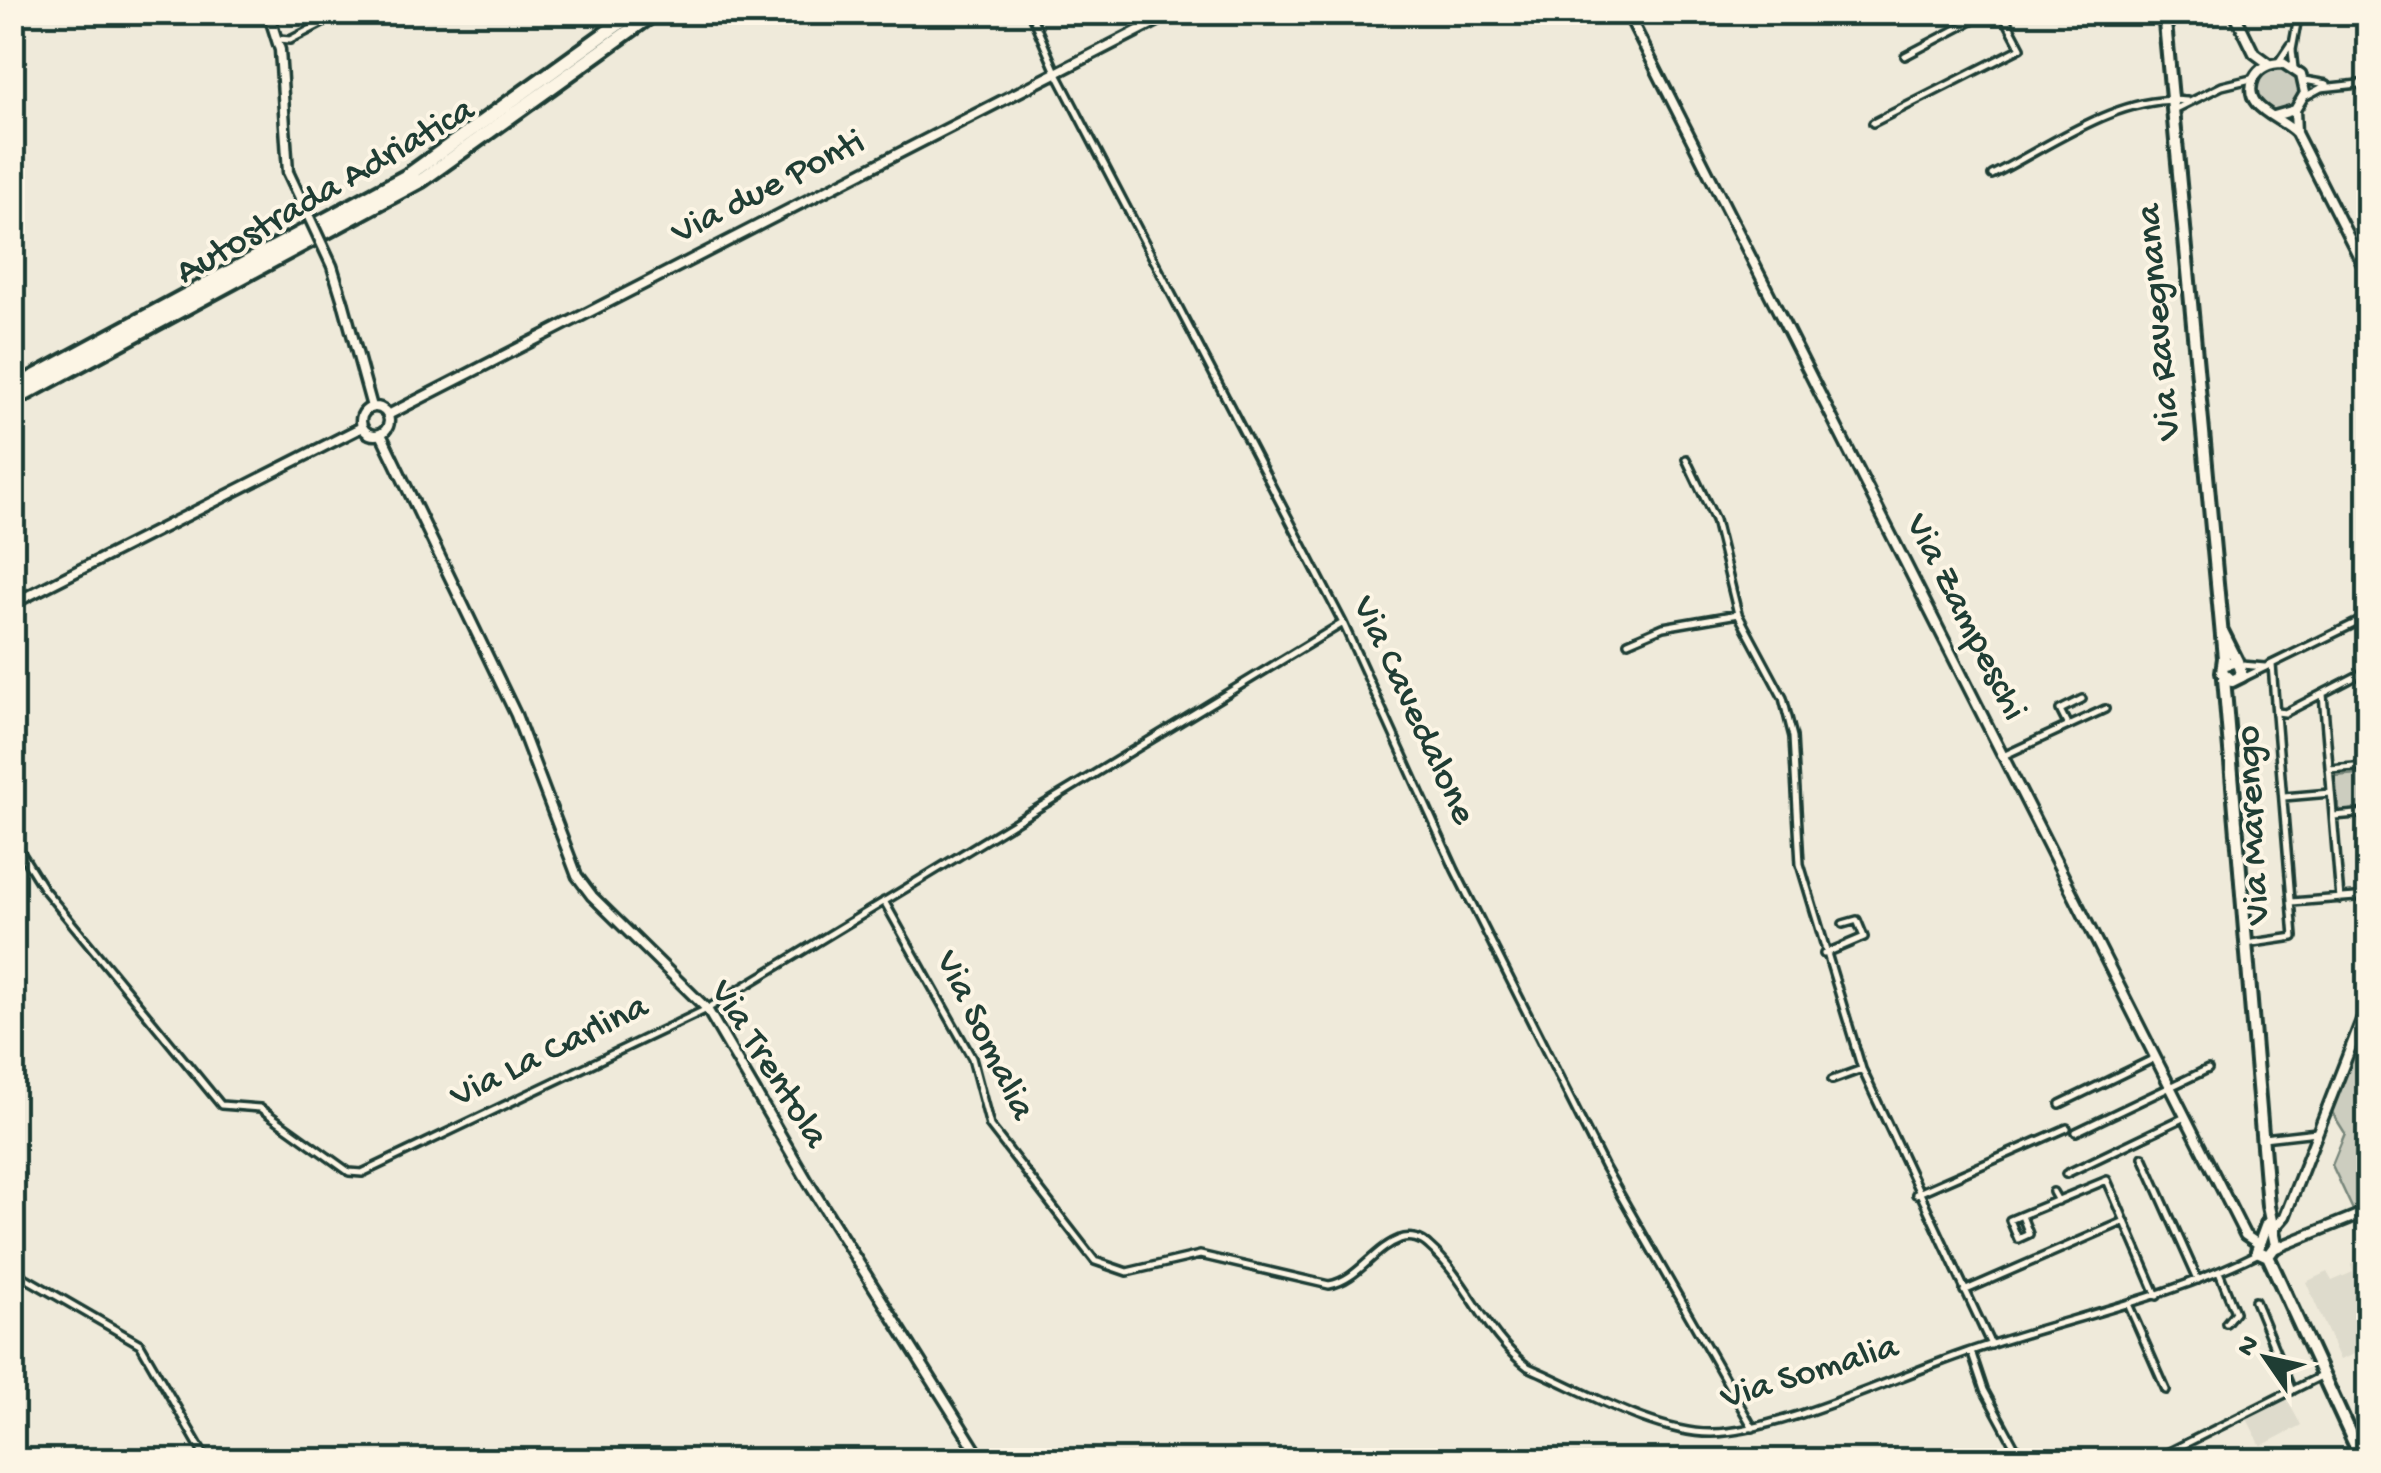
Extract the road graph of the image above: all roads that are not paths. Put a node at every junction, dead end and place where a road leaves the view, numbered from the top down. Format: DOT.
graph roads {
  1 [pos="268,12"];
  2 [pos="344,12"];
  3 [pos="635,12"];
  4 [pos="656,12"];
  5 [pos="1030,12"];
  6 [pos="1175,12"];
  7 [pos="1627,12"];
  8 [pos="1965,12"];
  9 [pos="1990,12"];
  10 [pos="2002,12"];
  11 [pos="2164,12"];
  12 [pos="2234,12"];
  13 [pos="2299,12"];
  14 [pos="1970,22"];
  15 [pos="273,27"];
  16 [pos="2296,28"];
  17 [pos="2254,53"];
  18 [pos="1905,56"];
  19 [pos="2273,64"];
  20 [pos="2294,68"];
  21 [pos="1056,72"];
  22 [pos="2256,76"];
  23 [pos="2303,80"];
  24 [pos="2236,83"];
  25 [pos="2368,83"];
  26 [pos="2345,85"];
  27 [pos="2252,93"];
  28 [pos="2171,97"];
  29 [pos="2304,98"];
  30 [pos="2187,101"];
  31 [pos="2295,110"];
  32 [pos="2172,112"];
  33 [pos="2274,116"];
  34 [pos="1873,124"];
  35 [pos="2296,133"];
  36 [pos="1992,175"];
  37 [pos="2368,275"];
  38 [pos="12,389"];
  39 [pos="12,401"];
  40 [pos="372,407"];
  41 [pos="388,415"];
  42 [pos="362,427"];
  43 [pos="381,434"];
  44 [pos="1686,458"];
  45 [pos="12,604"];
  46 [pos="1738,614"];
  47 [pos="2368,617"];
  48 [pos="1343,623"];
  49 [pos="2220,626"];
  50 [pos="1628,642"];
  51 [pos="2240,663"];
  52 [pos="2223,665"];
  53 [pos="2270,666"];
  54 [pos="2368,670"];
  55 [pos="2233,680"];
  56 [pos="2368,687"];
  57 [pos="2323,694"];
  58 [pos="2082,699"];
  59 [pos="2105,709"];
  60 [pos="2277,712"];
  61 [pos="2068,726"];
  62 [pos="2002,756"];
  63 [pos="2368,766"];
  64 [pos="2330,769"];
  65 [pos="2332,792"];
  66 [pos="2284,796"];
  67 [pos="2368,813"];
  68 [pos="2334,816"];
  69 [pos="12,838"];
  70 [pos="2368,896"];
  71 [pos="2340,899"];
  72 [pos="884,902"];
  73 [pos="2292,902"];
  74 [pos="1843,924"];
  75 [pos="2246,944"];
  76 [pos="1824,954"];
  77 [pos="2368,1003"];
  78 [pos="708,1008"];
  79 [pos="2155,1058"];
  80 [pos="1862,1069"];
  81 [pos="2208,1069"];
  82 [pos="1832,1080"];
  83 [pos="2170,1086"];
  84 [pos="2060,1104"];
  85 [pos="2185,1117"];
  86 [pos="2066,1128"];
  87 [pos="2076,1132"];
  88 [pos="2317,1132"];
  89 [pos="2262,1138"];
  90 [pos="2144,1157"];
  91 [pos="2066,1174"];
  92 [pos="2053,1192"];
  93 [pos="1916,1194"];
  94 [pos="2058,1200"];
  95 [pos="2288,1204"];
  96 [pos="2270,1211"];
  97 [pos="2368,1211"];
  98 [pos="2022,1216"];
  99 [pos="2124,1221"];
  100 [pos="2267,1244"];
  101 [pos="12,1270"];
  102 [pos="2218,1272"];
  103 [pos="2198,1280"];
  104 [pos="1964,1291"];
  105 [pos="2157,1296"];
  106 [pos="2255,1301"];
  107 [pos="2128,1306"];
  108 [pos="2226,1324"];
  109 [pos="1990,1345"];
  110 [pos="1970,1351"];
  111 [pos="2321,1376"];
  112 [pos="2166,1390"];
  113 [pos="2292,1391"];
  114 [pos="1753,1428"];
  115 [pos="207,1460"];
  116 [pos="982,1460"];
  117 [pos="2022,1460"];
  118 [pos="2153,1460"];
  119 [pos="2362,1460"];
  1 -- 15 [label="street"];
  2 -- 15 [label="street"];
  3 -- 38 [label="highway, Autostrada Adriatica"];
  4 -- 39 [label="highway, Autostrada Adriatica"];
  5 -- 21 [label="street, Via Cavedalone"];
  6 -- 21 [label="street, Via due Ponti"];
  7 -- 62 [label="street, Via Zampeschi"];
  8 -- 14 [label="street"];
  9 -- 14 [label="street"];
  10 -- 34 [label="street"];
  11 -- 28 [label="main road, Via Ravegnana"];
  12 -- 17 [label="street"];
  13 -- 16 [label="street"];
  14 -- 18 [label="street"];
  15 -- 40 [label="street, bridge"];
  16 -- 19 [label="street"];
  16 -- 20 [label="street"];
  17 -- 19 [label="street"];
  17 -- 22 [label="street"];
  19 -- 20 [label="street"];
  19 -- 22 [label="street"];
  20 -- 23 [label="street"];
  21 -- 41 [label="street, Via due Ponti"];
  21 -- 48 [label="street, Via Cavedalone"];
  22 -- 24 [label="street"];
  22 -- 27 [label="street"];
  23 -- 26 [label="street"];
  23 -- 29 [label="street"];
  24 -- 27 [label="street"];
  24 -- 30 [label="street"];
  25 -- 26 [label="street"];
  26 -- 29 [label="street"];
  27 -- 33 [label="street"];
  28 -- 30 [label="street"];
  28 -- 32 [label="main road, Via Ravegnana"];
  28 -- 36 [label="street"];
  29 -- 31 [label="street"];
  30 -- 32 [label="street"];
  31 -- 33 [label="street"];
  31 -- 35 [label="street"];
  32 -- 49 [label="main road, Via Ravegnana"];
  33 -- 35 [label="street"];
  35 -- 37 [label="street"];
  40 -- 41 [label="street"];
  40 -- 42 [label="street"];
  41 -- 43 [label="street"];
  42 -- 43 [label="street"];
  42 -- 45 [label="street"];
  43 -- 78 [label="street, Via Trentola"];
  44 -- 46 [label="street"];
  46 -- 50 [label="street"];
  46 -- 76 [label="street"];
  47 -- 53 [label="street"];
  48 -- 72 [label="street, Via La Carlina"];
  48 -- 114 [label="street, Via Cavedalone"];
  49 -- 51 [label="main road, Via Ravegnana"];
  49 -- 52 [label="main road, Via Ravegnana"];
  51 -- 52 [label="main road"];
  51 -- 53 [label="street"];
  51 -- 55 [label="main road"];
  52 -- 55 [label="main road, Via Ravegnana"];
  53 -- 55 [label="street"];
  53 -- 60 [label="street, Via Marengo"];
  54 -- 56 [label="street"];
  54 -- 57 [label="street"];
  55 -- 75 [label="main road"];
  57 -- 60 [label="street"];
  57 -- 64 [label="street"];
  58 -- 61 [label="street"];
  59 -- 61 [label="street"];
  60 -- 66 [label="street, Via Marengo"];
  61 -- 62 [label="street"];
  62 -- 79 [label="street, Via Zampeschi"];
  63 -- 64 [label="street"];
  64 -- 65 [label="street"];
  65 -- 66 [label="street"];
  65 -- 68 [label="street"];
  66 -- 73 [label="street, Via Marengo"];
  67 -- 68 [label="street"];
  68 -- 71 [label="street"];
  69 -- 78 [label="street, Via La Carlina"];
  70 -- 71 [label="street"];
  71 -- 73 [label="street"];
  72 -- 78 [label="street, Via La Carlina"];
  72 -- 114 [label="street, Via Somalia"];
  73 -- 75 [label="street, Via Marengo"];
  74 -- 76 [label="street"];
  75 -- 89 [label="main road"];
  76 -- 80 [label="street"];
  77 -- 88 [label="street"];
  78 -- 116 [label="street, Via Trentola"];
  79 -- 83 [label="street, Via Zampeschi"];
  79 -- 84 [label="street"];
  80 -- 82 [label="street"];
  80 -- 93 [label="street"];
  81 -- 83 [label="street"];
  83 -- 85 [label="street, Via Zampeschi"];
  83 -- 87 [label="street"];
  85 -- 91 [label="street"];
  85 -- 100 [label="street, Via Zampeschi"];
  86 -- 93 [label="street"];
  88 -- 89 [label="street"];
  88 -- 95 [label="street"];
  89 -- 96 [label="main road"];
  90 -- 103 [label="street"];
  92 -- 94 [label="street"];
  93 -- 104 [label="street"];
  94 -- 98 [label="street"];
  94 -- 99 [label="street"];
  95 -- 96 [label="street"];
  95 -- 100 [label="street"];
  96 -- 100 [label="main road"];
  97 -- 100 [label="street"];
  98 -- 98 [label="street"];
  99 -- 104 [label="street"];
  99 -- 105 [label="street"];
  100 -- 102 [label="street, Via Somalia"];
  100 -- 111 [label="main road"];
  101 -- 115 [label="street"];
  102 -- 103 [label="street, Via Somalia"];
  102 -- 108 [label="street"];
  103 -- 105 [label="street, Via Somalia"];
  104 -- 109 [label="street"];
  105 -- 107 [label="street, Via Somalia"];
  106 -- 113 [label="street"];
  107 -- 109 [label="street, Via Somalia"];
  107 -- 112 [label="street"];
  109 -- 110 [label="street, Via Somalia"];
  110 -- 114 [label="street, Via Somalia"];
  110 -- 117 [label="street"];
  111 -- 113 [label="street"];
  111 -- 119 [label="main road"];
  113 -- 118 [label="street"];
}
